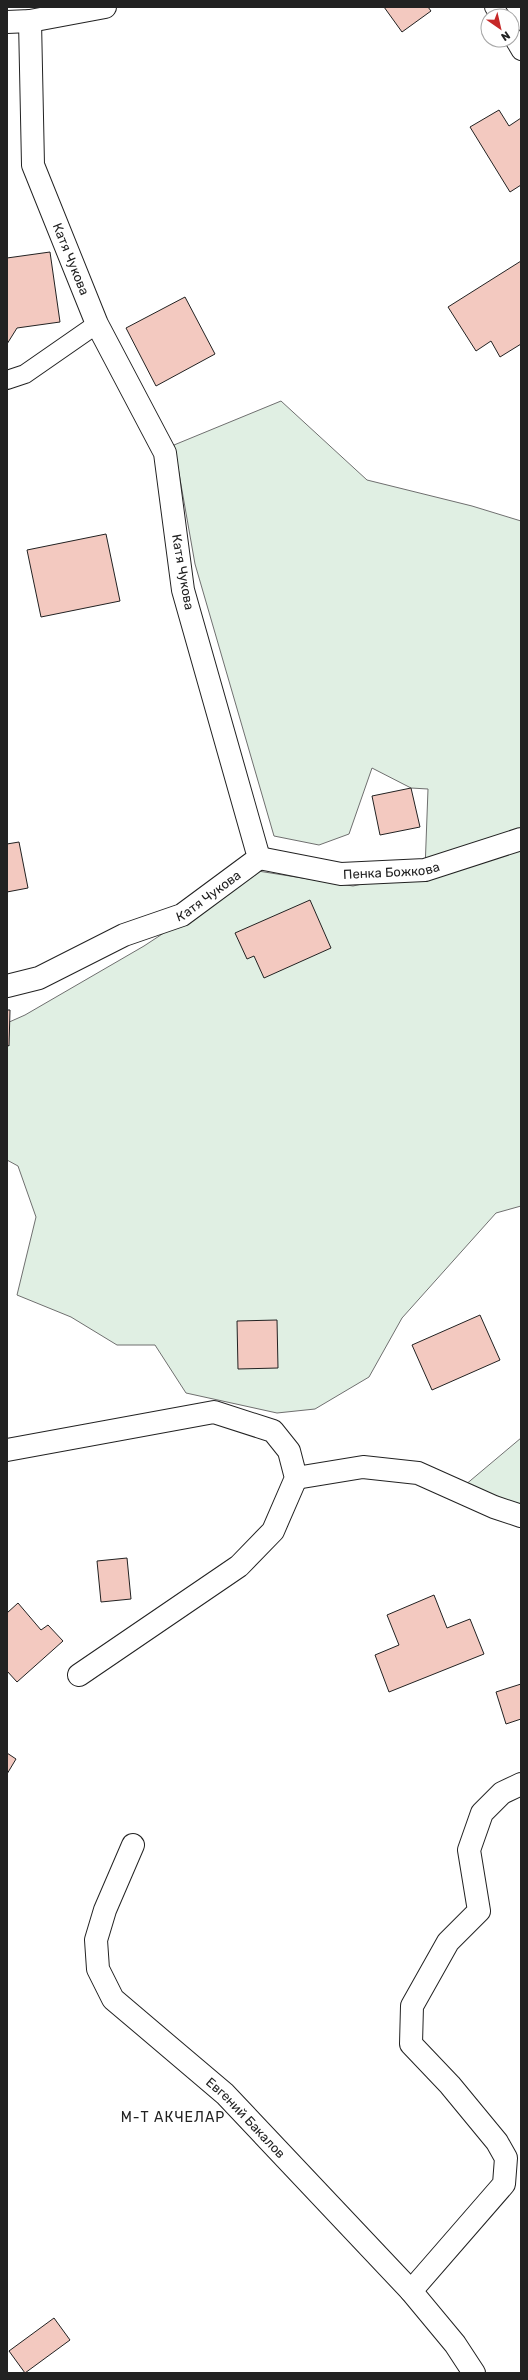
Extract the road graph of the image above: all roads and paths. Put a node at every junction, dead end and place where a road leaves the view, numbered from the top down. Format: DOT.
graph roads {
  1 [pos="105,7"];
  2 [pos="29,14"];
  3 [pos="7,22"];
  4 [pos="97,324"];
  5 [pos="7,380"];
  6 [pos="521,839"];
  7 [pos="259,858"];
  8 [pos="7,986"];
  9 [pos="7,1450"];
  10 [pos="296,1478"];
  11 [pos="521,1516"];
  12 [pos="78,1676"];
  13 [pos="521,1784"];
  14 [pos="133,1845"];
  15 [pos="411,2291"];
  16 [pos="474,2373"];
  1 -- 2 [label="street"];
  2 -- 3 [label="street"];
  2 -- 4 [label="street, Катя Чукова"];
  4 -- 5 [label="lane"];
  4 -- 7 [label="street, Катя Чукова"];
  6 -- 7 [label="street, Пенка Божкова"];
  7 -- 8 [label="street, Катя Чукова"];
  9 -- 10 [label="street"];
  10 -- 11 [label="street"];
  10 -- 12 [label="street"];
  13 -- 15 [label="street"];
  14 -- 15 [label="street, Евгений Бакалов"];
  15 -- 16 [label="street, Евгений Бакалов"];
}
